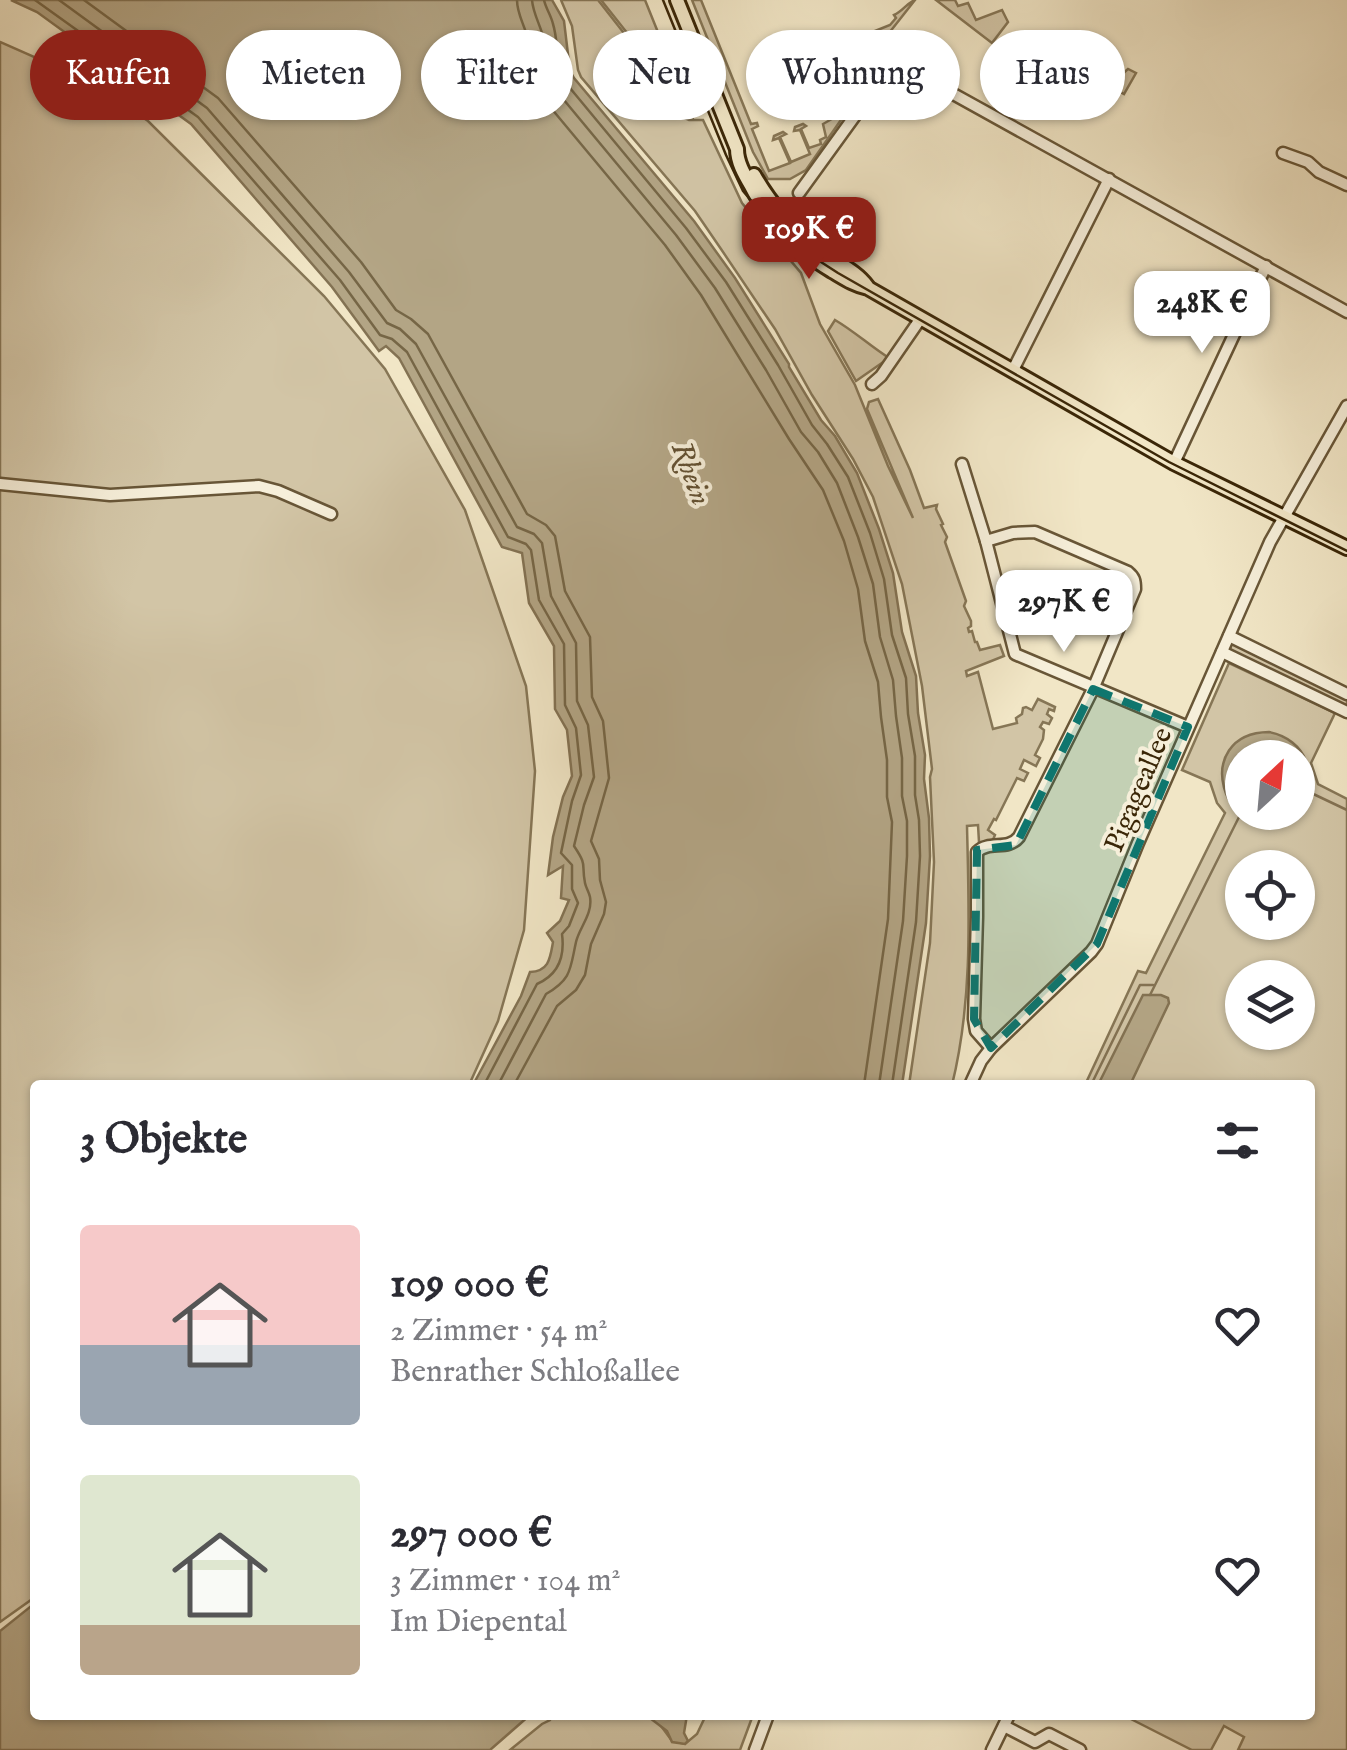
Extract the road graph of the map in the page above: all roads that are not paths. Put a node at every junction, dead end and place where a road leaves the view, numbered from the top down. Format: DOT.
graph roads {
  1 [pos="677,0"];
  2 [pos="1283,153"];
  3 [pos="1109,179"];
  4 [pos="1347,185"];
  5 [pos="799,193"];
  6 [pos="1266,266"];
  7 [pos="1347,312"];
  8 [pos="921,318"];
  9 [pos="1012,370"];
  10 [pos="872,384"];
  11 [pos="1347,406"];
  12 [pos="1174,463"];
  13 [pos="962,464"];
  14 [pos="0,484"];
  15 [pos="331,514"];
  16 [pos="1283,517"];
  17 [pos="986,541"];
  18 [pos="1347,548"];
  19 [pos="1229,636"];
  20 [pos="1222,652"];
  21 [pos="1093,688"];
  22 [pos="1347,694"];
  23 [pos="1347,712"];
  24 [pos="1188,727"];
  25 [pos="992,1048"];
  26 [pos="972,1080"];
  27 [pos="766,1720"];
  28 [pos="1006,1720"];
  29 [pos="755,1750"];
  30 [pos="992,1750"];
  31 [pos="1080,1750"];
  1 -- 8 [label="main road"];
  2 -- 4 [label="street"];
  3 -- 5 [label="street"];
  3 -- 6 [label="street"];
  3 -- 9 [label="street"];
  6 -- 7 [label="street"];
  6 -- 12 [label="street"];
  8 -- 9 [label="main road"];
  8 -- 10 [label="street"];
  9 -- 12 [label="main road"];
  11 -- 16 [label="street, Pigageallee"];
  12 -- 16 [label="main road"];
  13 -- 17 [label="street"];
  14 -- 15 [label="street"];
  16 -- 18 [label="main road"];
  16 -- 19 [label="street, Pigageallee"];
  17 -- 21 [label="street"];
  17 -- 21 [label="street"];
  19 -- 20 [label="street, Pigageallee"];
  19 -- 22 [label="street"];
  20 -- 23 [label="street"];
  20 -- 24 [label="street, Pigageallee"];
  21 -- 24 [label="street"];
  21 -- 25 [label="street"];
  24 -- 25 [label="street, Pigageallee"];
  25 -- 26 [label="street, Pigageallee"];
  27 -- 29 [label="street"];
  28 -- 30 [label="street"];
  28 -- 31 [label="street"];
}
